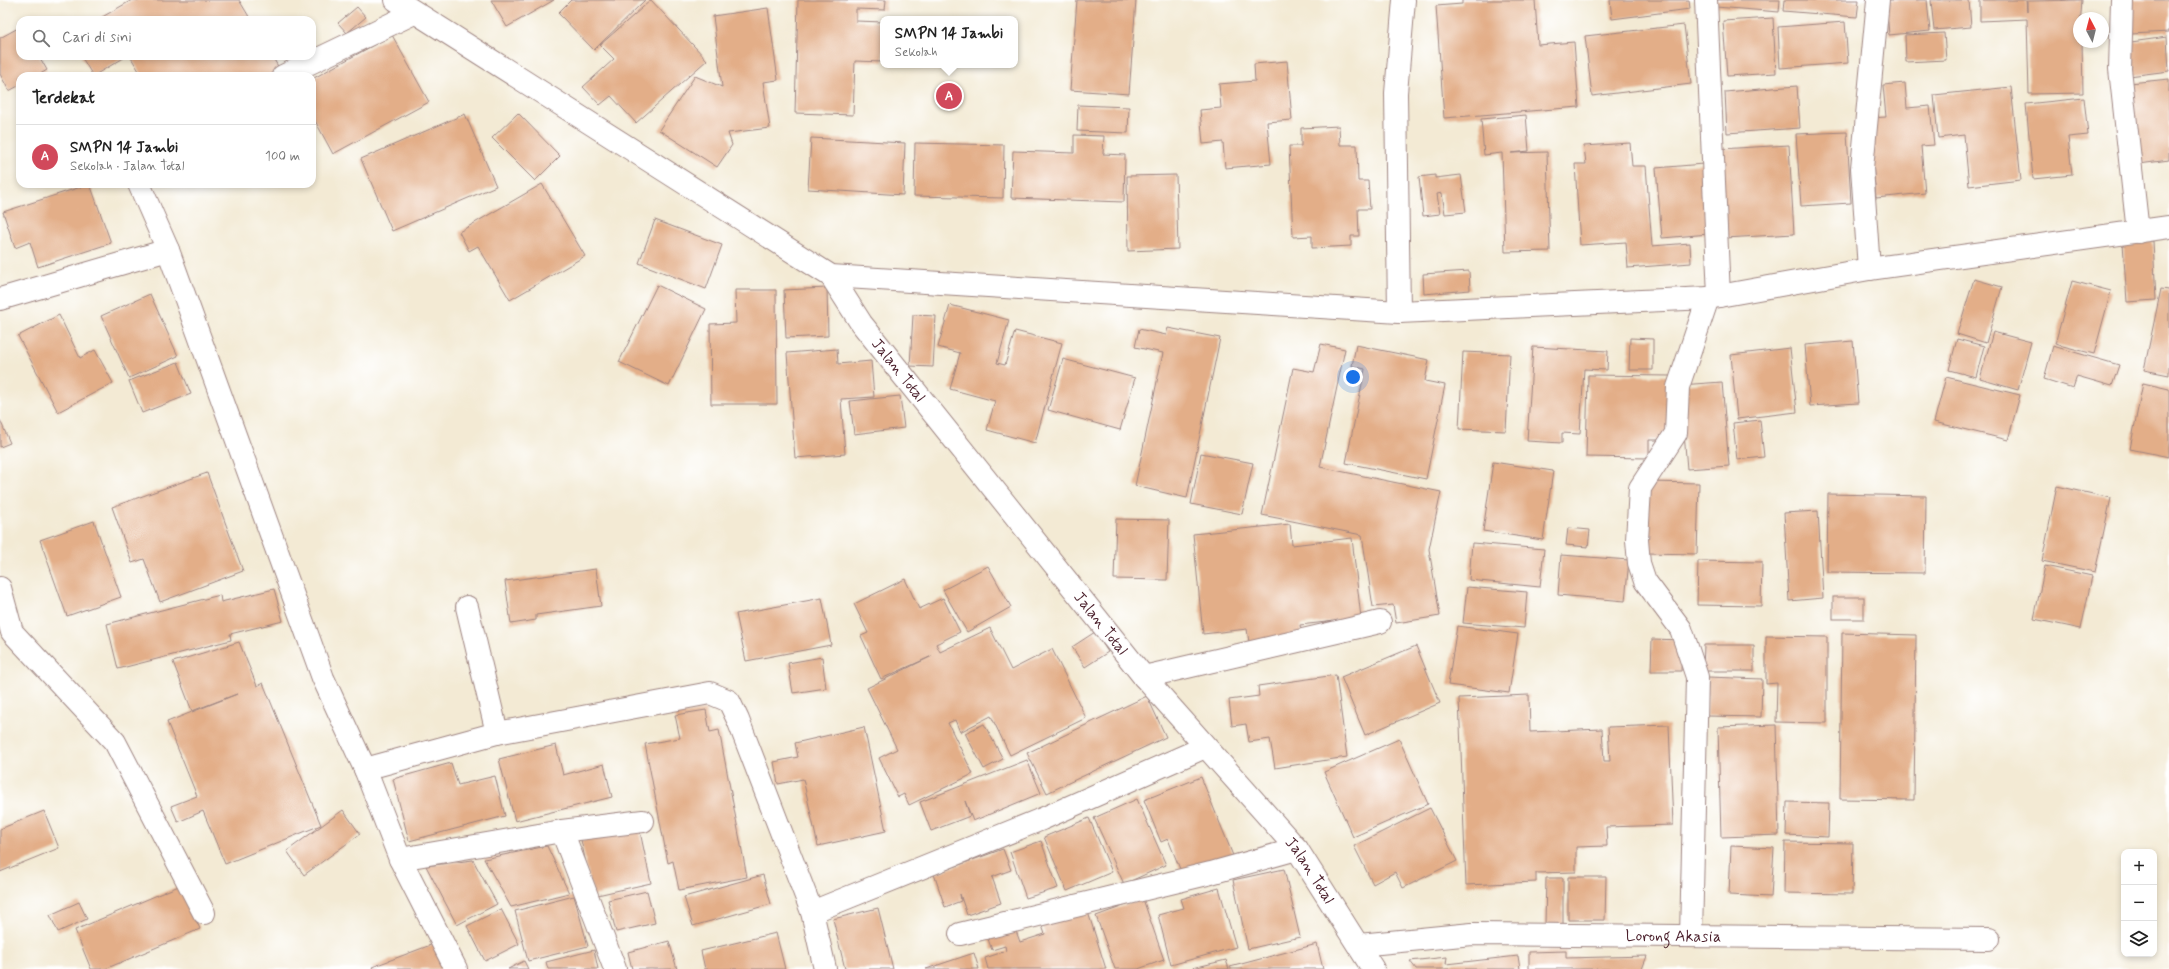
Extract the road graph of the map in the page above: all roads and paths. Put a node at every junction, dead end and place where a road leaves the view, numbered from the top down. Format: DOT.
graph roads {
  1 [pos="396,0"];
  2 [pos="1404,0"];
  3 [pos="1706,0"];
  4 [pos="1878,0"];
  5 [pos="2122,0"];
  6 [pos="414,13"];
  7 [pos="291,72"];
  8 [pos="140,188"];
  9 [pos="2169,227"];
  10 [pos="2138,232"];
  11 [pos="168,250"];
  12 [pos="1869,269"];
  13 [pos="831,276"];
  14 [pos="1713,297"];
  15 [pos="0,298"];
  16 [pos="1399,312"];
  17 [pos="0,588"];
  18 [pos="466,608"];
  19 [pos="1380,622"];
  20 [pos="1144,677"];
  21 [pos="497,733"];
  22 [pos="1205,747"];
  23 [pos="365,769"];
  24 [pos="643,821"];
  25 [pos="562,831"];
  26 [pos="1296,849"];
  27 [pos="400,859"];
  28 [pos="812,912"];
  29 [pos="204,913"];
  30 [pos="960,934"];
  31 [pos="1692,936"];
  32 [pos="1989,939"];
  33 [pos="1358,945"];
  34 [pos="456,969"];
  35 [pos="615,969"];
  36 [pos="825,969"];
  37 [pos="1373,969"];
  1 -- 6 [label="street"];
  2 -- 16 [label="street"];
  3 -- 14 [label="street"];
  4 -- 12 [label="street"];
  5 -- 10 [label="street"];
  6 -- 7 [label="street"];
  6 -- 13 [label="street"];
  8 -- 11 [label="street"];
  9 -- 10 [label="street"];
  10 -- 12 [label="street"];
  11 -- 15 [label="street"];
  11 -- 23 [label="street"];
  12 -- 14 [label="street"];
  13 -- 16 [label="street"];
  13 -- 20 [label="street, Jalan Total"];
  14 -- 16 [label="street"];
  14 -- 31 [label="street"];
  17 -- 29 [label="street"];
  18 -- 21 [label="street"];
  19 -- 20 [label="street"];
  20 -- 22 [label="street, Jalan Total"];
  21 -- 23 [label="street"];
  21 -- 28 [label="street"];
  22 -- 26 [label="street, Jalan Total"];
  22 -- 28 [label="street"];
  23 -- 27 [label="street"];
  24 -- 25 [label="street"];
  25 -- 27 [label="street"];
  25 -- 35 [label="street"];
  26 -- 30 [label="street"];
  26 -- 33 [label="street, Jalan Total"];
  27 -- 34 [label="street"];
  28 -- 36 [label="street"];
  31 -- 32 [label="street, Lorong Akasia"];
  31 -- 33 [label="street, Lorong Akasia"];
  33 -- 37 [label="street, Jalan Total"];
}
